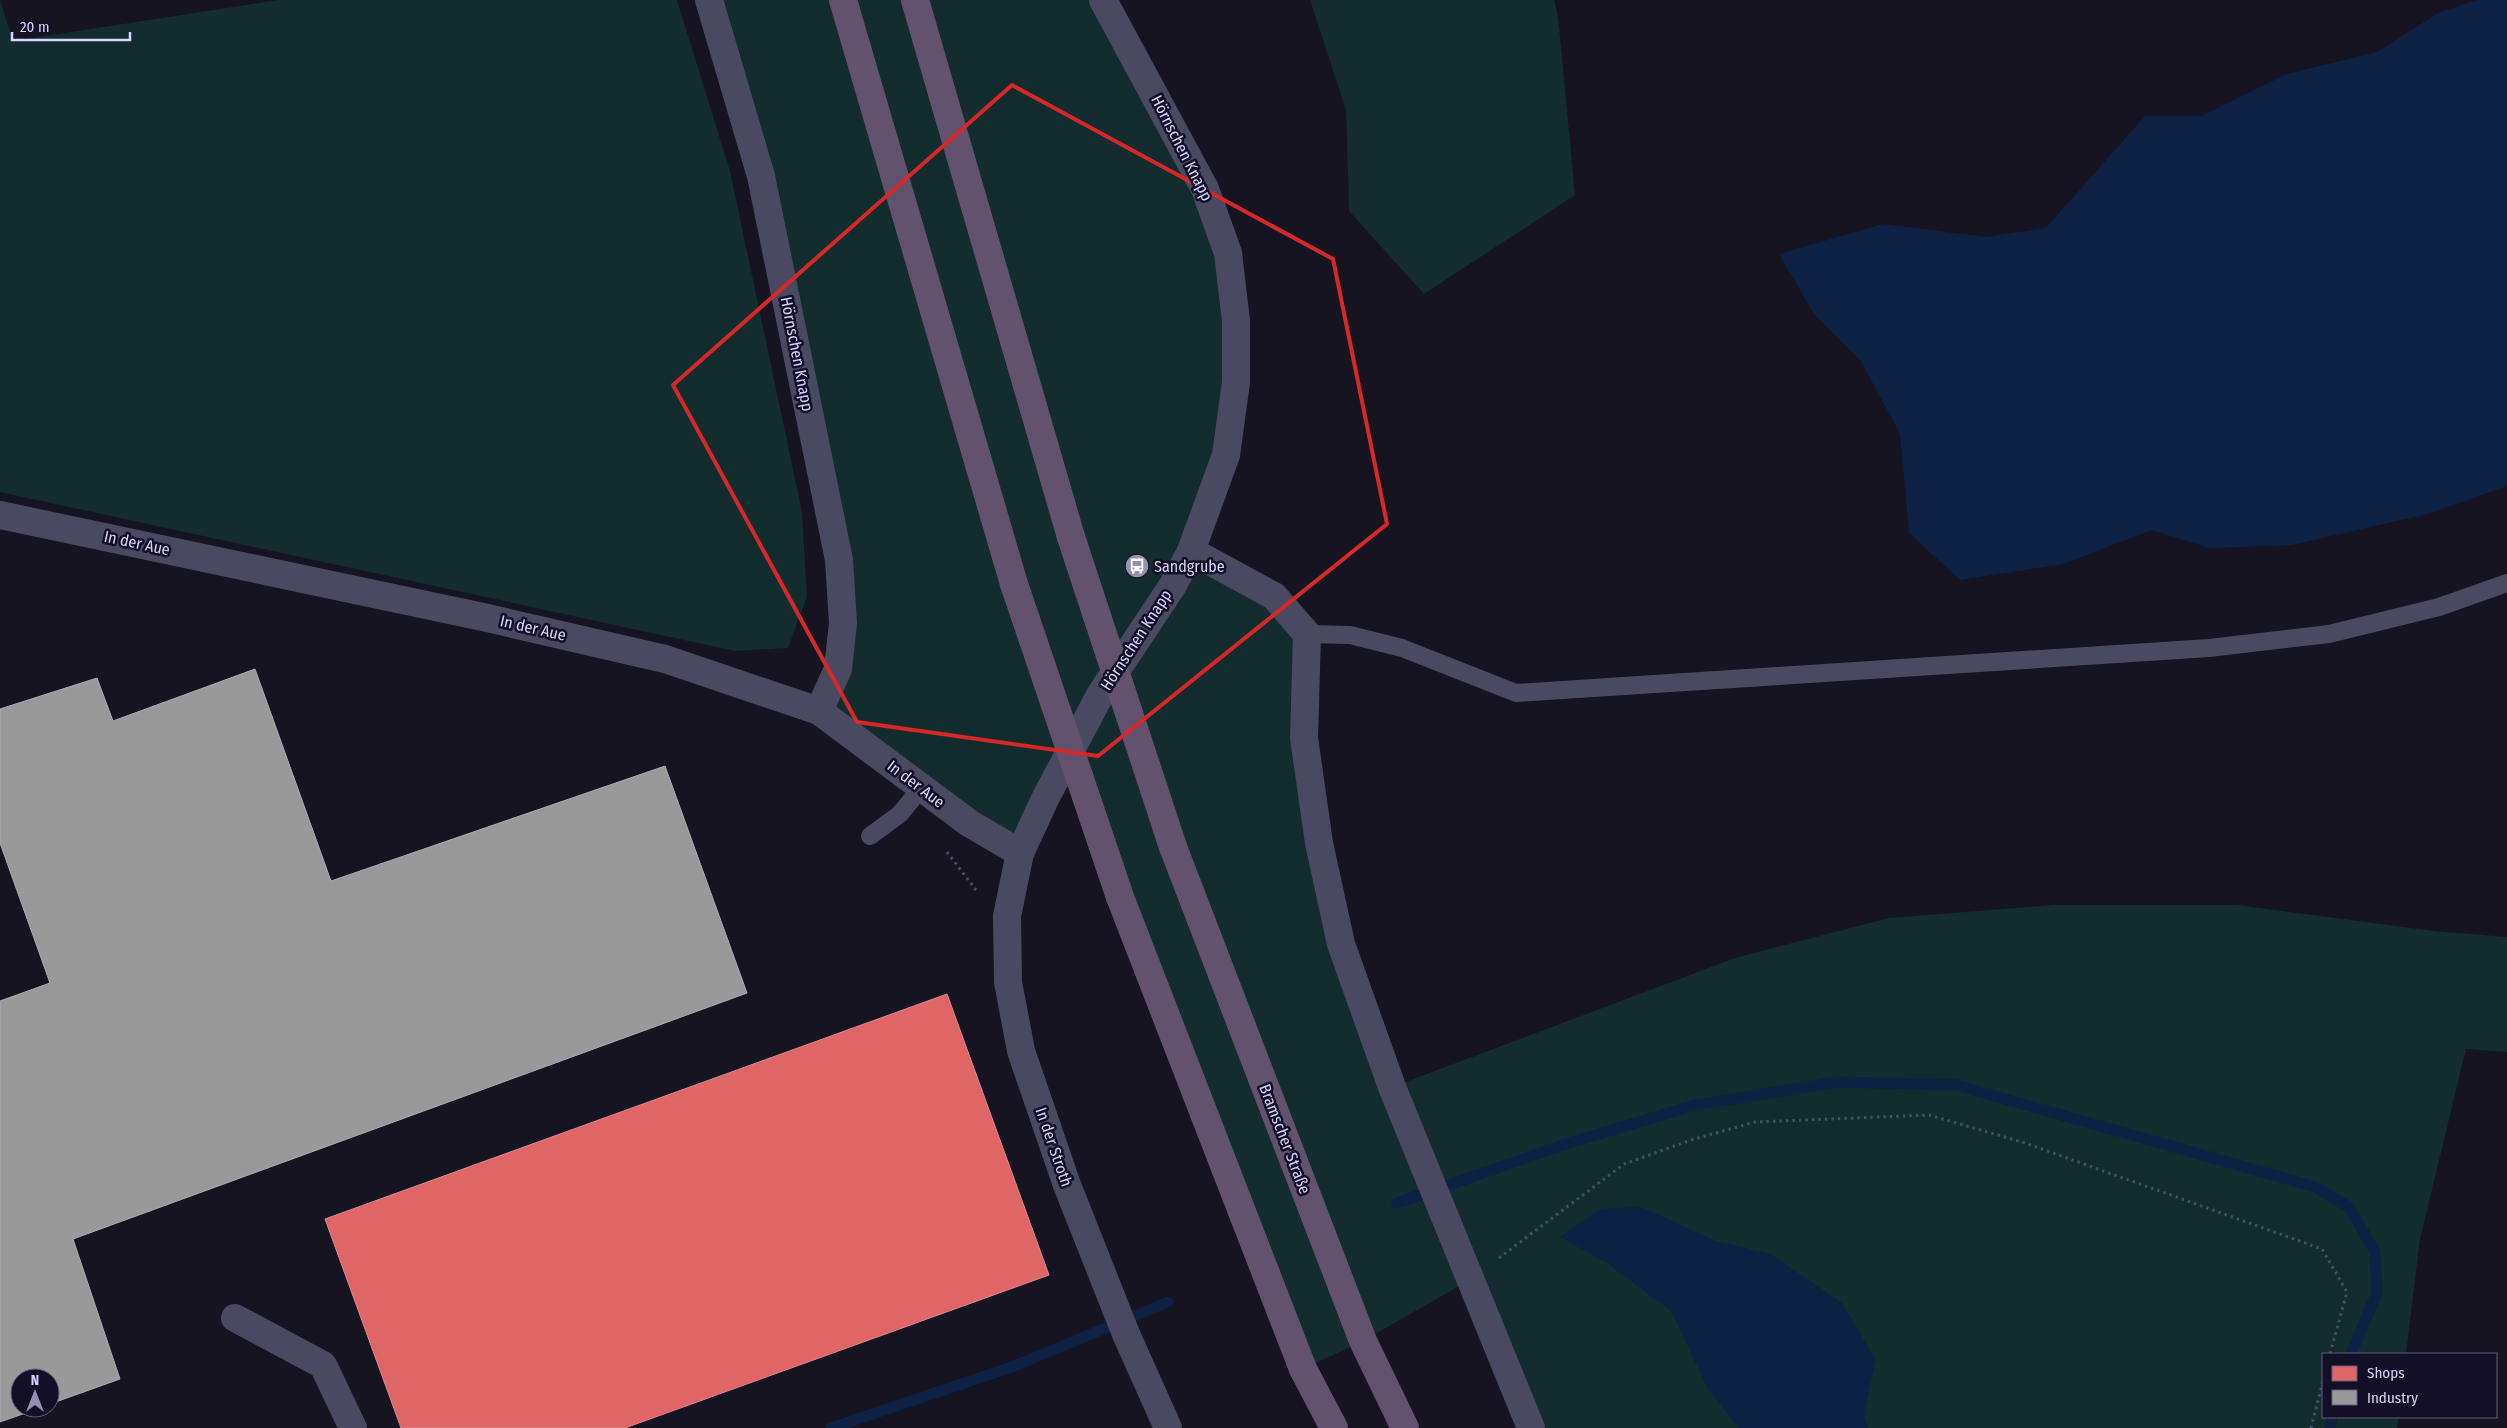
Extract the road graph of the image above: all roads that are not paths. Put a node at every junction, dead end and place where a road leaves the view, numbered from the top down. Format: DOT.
graph roads {
  1 [pos="709,0"];
  2 [pos="844,0"];
  3 [pos="915,0"];
  4 [pos="1110,2"];
  5 [pos="0,514"];
  6 [pos="1191,551"];
  7 [pos="2507,583"];
  8 [pos="1307,634"];
  9 [pos="819,711"];
  10 [pos="921,788"];
  11 [pos="870,836"];
  12 [pos="1020,853"];
  13 [pos="236,1318"];
  14 [pos="353,1428"];
  15 [pos="1168,1428"];
  16 [pos="1334,1428"];
  17 [pos="1405,1428"];
  18 [pos="1531,1428"];
  1 -- 9 [label="street, Hörnschen Knapp"];
  2 -- 16 [label="highway, bridge"];
  3 -- 17 [label="highway, Bramscher Straße, bridge"];
  4 -- 6 [label="street, Hörnschen Knapp"];
  5 -- 9 [label="street, In der Aue"];
  6 -- 8 [label="street"];
  6 -- 12 [label="street, Hörnschen Knapp"];
  7 -- 8 [label="lane"];
  8 -- 18 [label="street"];
  9 -- 10 [label="street, In der Aue"];
  10 -- 11 [label="lane"];
  10 -- 12 [label="street, In der Aue"];
  12 -- 15 [label="street, In der Stroth"];
  13 -- 14 [label="street"];
}
